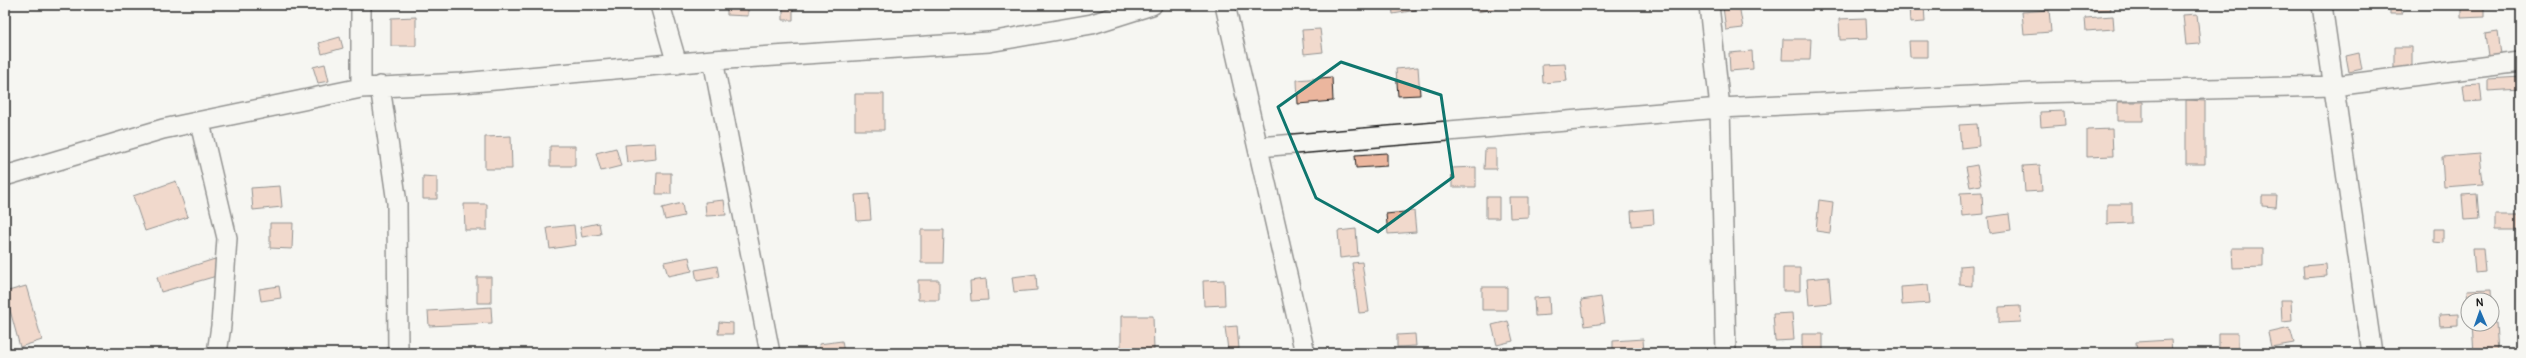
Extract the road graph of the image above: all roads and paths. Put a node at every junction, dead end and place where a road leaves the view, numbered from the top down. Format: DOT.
graph roads {
  1 [pos="361,5"];
  2 [pos="660,5"];
  3 [pos="1152,5"];
  4 [pos="1225,5"];
  5 [pos="1709,5"];
  6 [pos="2322,5"];
  7 [pos="713,60"];
  8 [pos="2521,62"];
  9 [pos="677,64"];
  10 [pos="2334,86"];
  11 [pos="370,87"];
  12 [pos="1720,108"];
  13 [pos="200,123"];
  14 [pos="1259,147"];
  15 [pos="5,176"];
  16 [pos="217,353"];
  17 [pos="398,353"];
  18 [pos="770,353"];
  19 [pos="1305,353"];
  20 [pos="1726,353"];
  21 [pos="2372,353"];
  1 -- 11 [label="street"];
  2 -- 9 [label="street"];
  3 -- 7 [label="street"];
  4 -- 14 [label="street"];
  5 -- 12 [label="street"];
  6 -- 10 [label="street"];
  7 -- 9 [label="street"];
  7 -- 18 [label="street"];
  8 -- 10 [label="street"];
  9 -- 11 [label="street"];
  10 -- 12 [label="street"];
  10 -- 21 [label="street"];
  11 -- 13 [label="street"];
  11 -- 17 [label="street"];
  12 -- 14 [label="street"];
  12 -- 20 [label="street"];
  13 -- 15 [label="street"];
  13 -- 16 [label="street"];
  14 -- 19 [label="street"];
}
